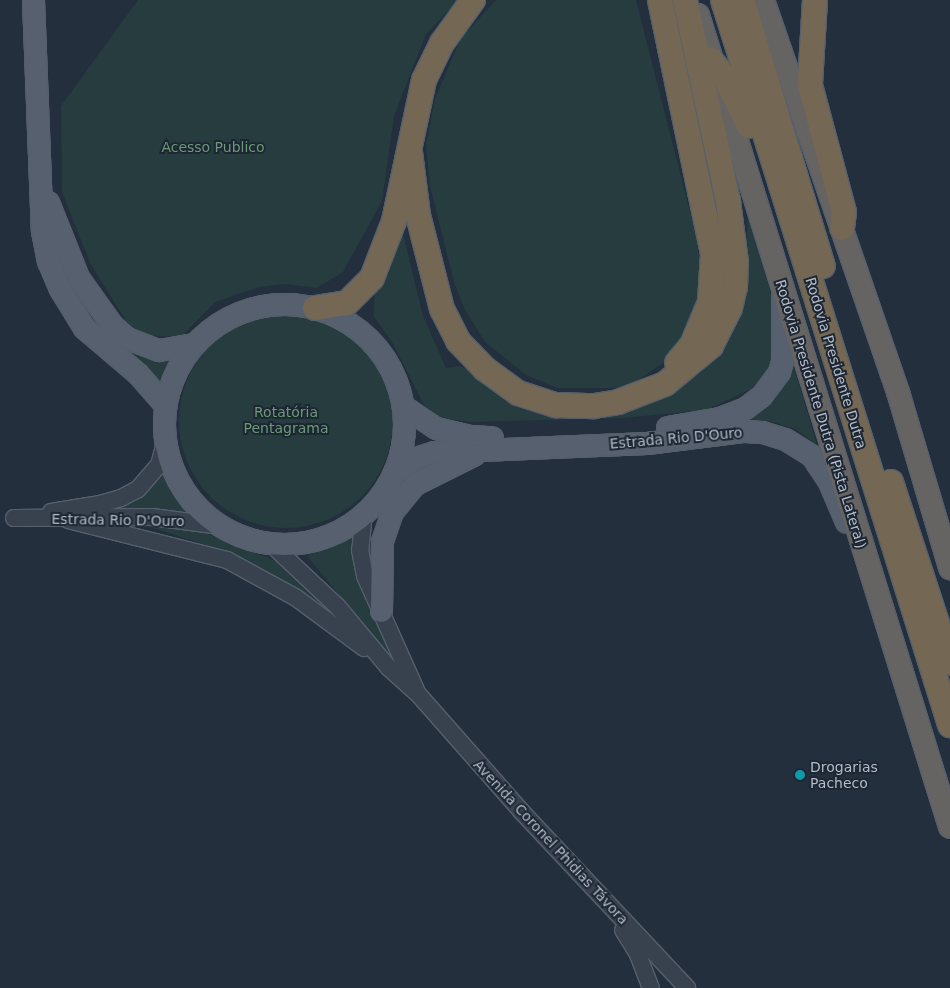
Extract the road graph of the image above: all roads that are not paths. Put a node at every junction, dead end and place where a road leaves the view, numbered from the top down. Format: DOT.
graph roads {
  1 [pos="33,0"];
  2 [pos="473,0"];
  3 [pos="660,0"];
  4 [pos="685,0"];
  5 [pos="693,0"];
  6 [pos="723,0"];
  7 [pos="742,0"];
  8 [pos="763,0"];
  9 [pos="815,0"];
  10 [pos="712,60"];
  11 [pos="410,152"];
  12 [pos="43,185"];
  13 [pos="842,228"];
  14 [pos="782,288"];
  15 [pos="315,308"];
  16 [pos="194,344"];
  17 [pos="843,384"];
  18 [pos="642,396"];
  19 [pos="165,405"];
  20 [pos="403,406"];
  21 [pos="165,443"];
  22 [pos="488,449"];
  23 [pos="395,472"];
  24 [pos="364,514"];
  25 [pos="7,519"];
  26 [pos="68,520"];
  27 [pos="221,526"];
  28 [pos="272,544"];
  29 [pos="950,568"];
  30 [pos="875,586"];
  31 [pos="381,611"];
  32 [pos="950,663"];
  33 [pos="389,668"];
  34 [pos="418,694"];
  35 [pos="950,725"];
  36 [pos="950,827"];
  37 [pos="604,901"];
  38 [pos="652,988"];
  39 [pos="687,988"];
  1 -- 12 [label="main road"];
  2 -- 11 [label="highway"];
  3 -- 18 [label="highway"];
  4 -- 18 [label="highway"];
  5 -- 10 [label="highway, Rodovia Presidente Dutra (Pista Lateral)"];
  6 -- 17 [label="highway, Rodovia Presidente Dutra"];
  7 -- 32 [label="highway, Rodovia Presidente Dutra"];
  8 -- 13 [label="highway"];
  9 -- 13 [label="highway"];
  10 -- 14 [label="highway, Rodovia Presidente Dutra (Pista Lateral)"];
  10 -- 17 [label="highway"];
  11 -- 15 [label="highway"];
  11 -- 18 [label="highway"];
  12 -- 16 [label="main road"];
  12 -- 19 [label="main road"];
  13 -- 29 [label="highway"];
  14 -- 20 [label="main road, Estrada Rio D'Ouro"];
  14 -- 30 [label="highway, Rodovia Presidente Dutra (Pista Lateral)"];
  15 -- 16 [label="main road"];
  15 -- 20 [label="main road"];
  16 -- 19 [label="main road"];
  17 -- 35 [label="highway, Rodovia Presidente Dutra"];
  19 -- 21 [label="main road"];
  20 -- 23 [label="main road"];
  21 -- 25 [label="street, Estrada Rio D'Ouro"];
  21 -- 27 [label="main road"];
  22 -- 23 [label="main road, Estrada Rio D'Ouro"];
  22 -- 30 [label="main road, Estrada Rio D'Ouro"];
  22 -- 31 [label="main road"];
  23 -- 24 [label="main road"];
  24 -- 28 [label="main road"];
  24 -- 31 [label="street, Avenida Coronel Phidias Távora"];
  25 -- 26 [label="street, Estrada Rio D'Ouro"];
  26 -- 27 [label="street, Estrada Rio D'Ouro"];
  26 -- 33 [label="street"];
  27 -- 28 [label="main road"];
  28 -- 33 [label="street, Avenida Coronel Phidias Távora"];
  30 -- 36 [label="highway, Rodovia Presidente Dutra (Pista Lateral)"];
  31 -- 34 [label="street, Avenida Coronel Phidias Távora"];
  33 -- 34 [label="street, Avenida Coronel Phidias Távora"];
  34 -- 37 [label="street, Avenida Coronel Phidias Távora"];
  37 -- 38 [label="street"];
  37 -- 39 [label="street, Avenida Coronel Phidias Távora"];
}
